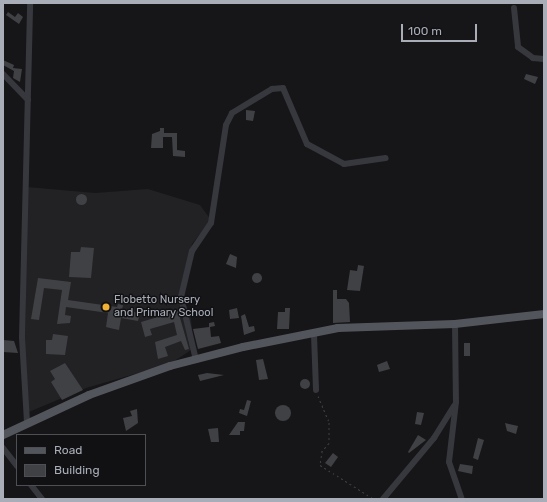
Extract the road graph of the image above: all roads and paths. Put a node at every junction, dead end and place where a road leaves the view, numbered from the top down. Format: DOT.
graph roads {
  1 [pos="30,3"];
  2 [pos="514,8"];
  3 [pos="544,59"];
  4 [pos="3,74"];
  5 [pos="28,100"];
  6 [pos="386,158"];
  7 [pos="544,314"];
  8 [pos="455,324"];
  9 [pos="314,334"];
  10 [pos="196,360"];
  11 [pos="316,390"];
  12 [pos="456,402"];
  13 [pos="27,422"];
  14 [pos="3,435"];
  15 [pos="3,448"];
  16 [pos="16,465"];
  17 [pos="33,486"];
  18 [pos="42,499"];
  19 [pos="374,499"];
  20 [pos="383,499"];
  21 [pos="462,499"];
  1 -- 5 [label="street"];
  2 -- 3 [label="street"];
  4 -- 5 [label="street"];
  5 -- 13 [label="street"];
  6 -- 10 [label="street"];
  7 -- 8 [label="main road"];
  8 -- 9 [label="main road"];
  8 -- 12 [label="street"];
  9 -- 10 [label="main road"];
  9 -- 11 [label="street"];
  10 -- 13 [label="main road"];
  11 -- 19 [label="path"];
  12 -- 20 [label="street"];
  12 -- 21 [label="street"];
  13 -- 14 [label="main road"];
  15 -- 16 [label="street"];
  17 -- 18 [label="street"];
}
